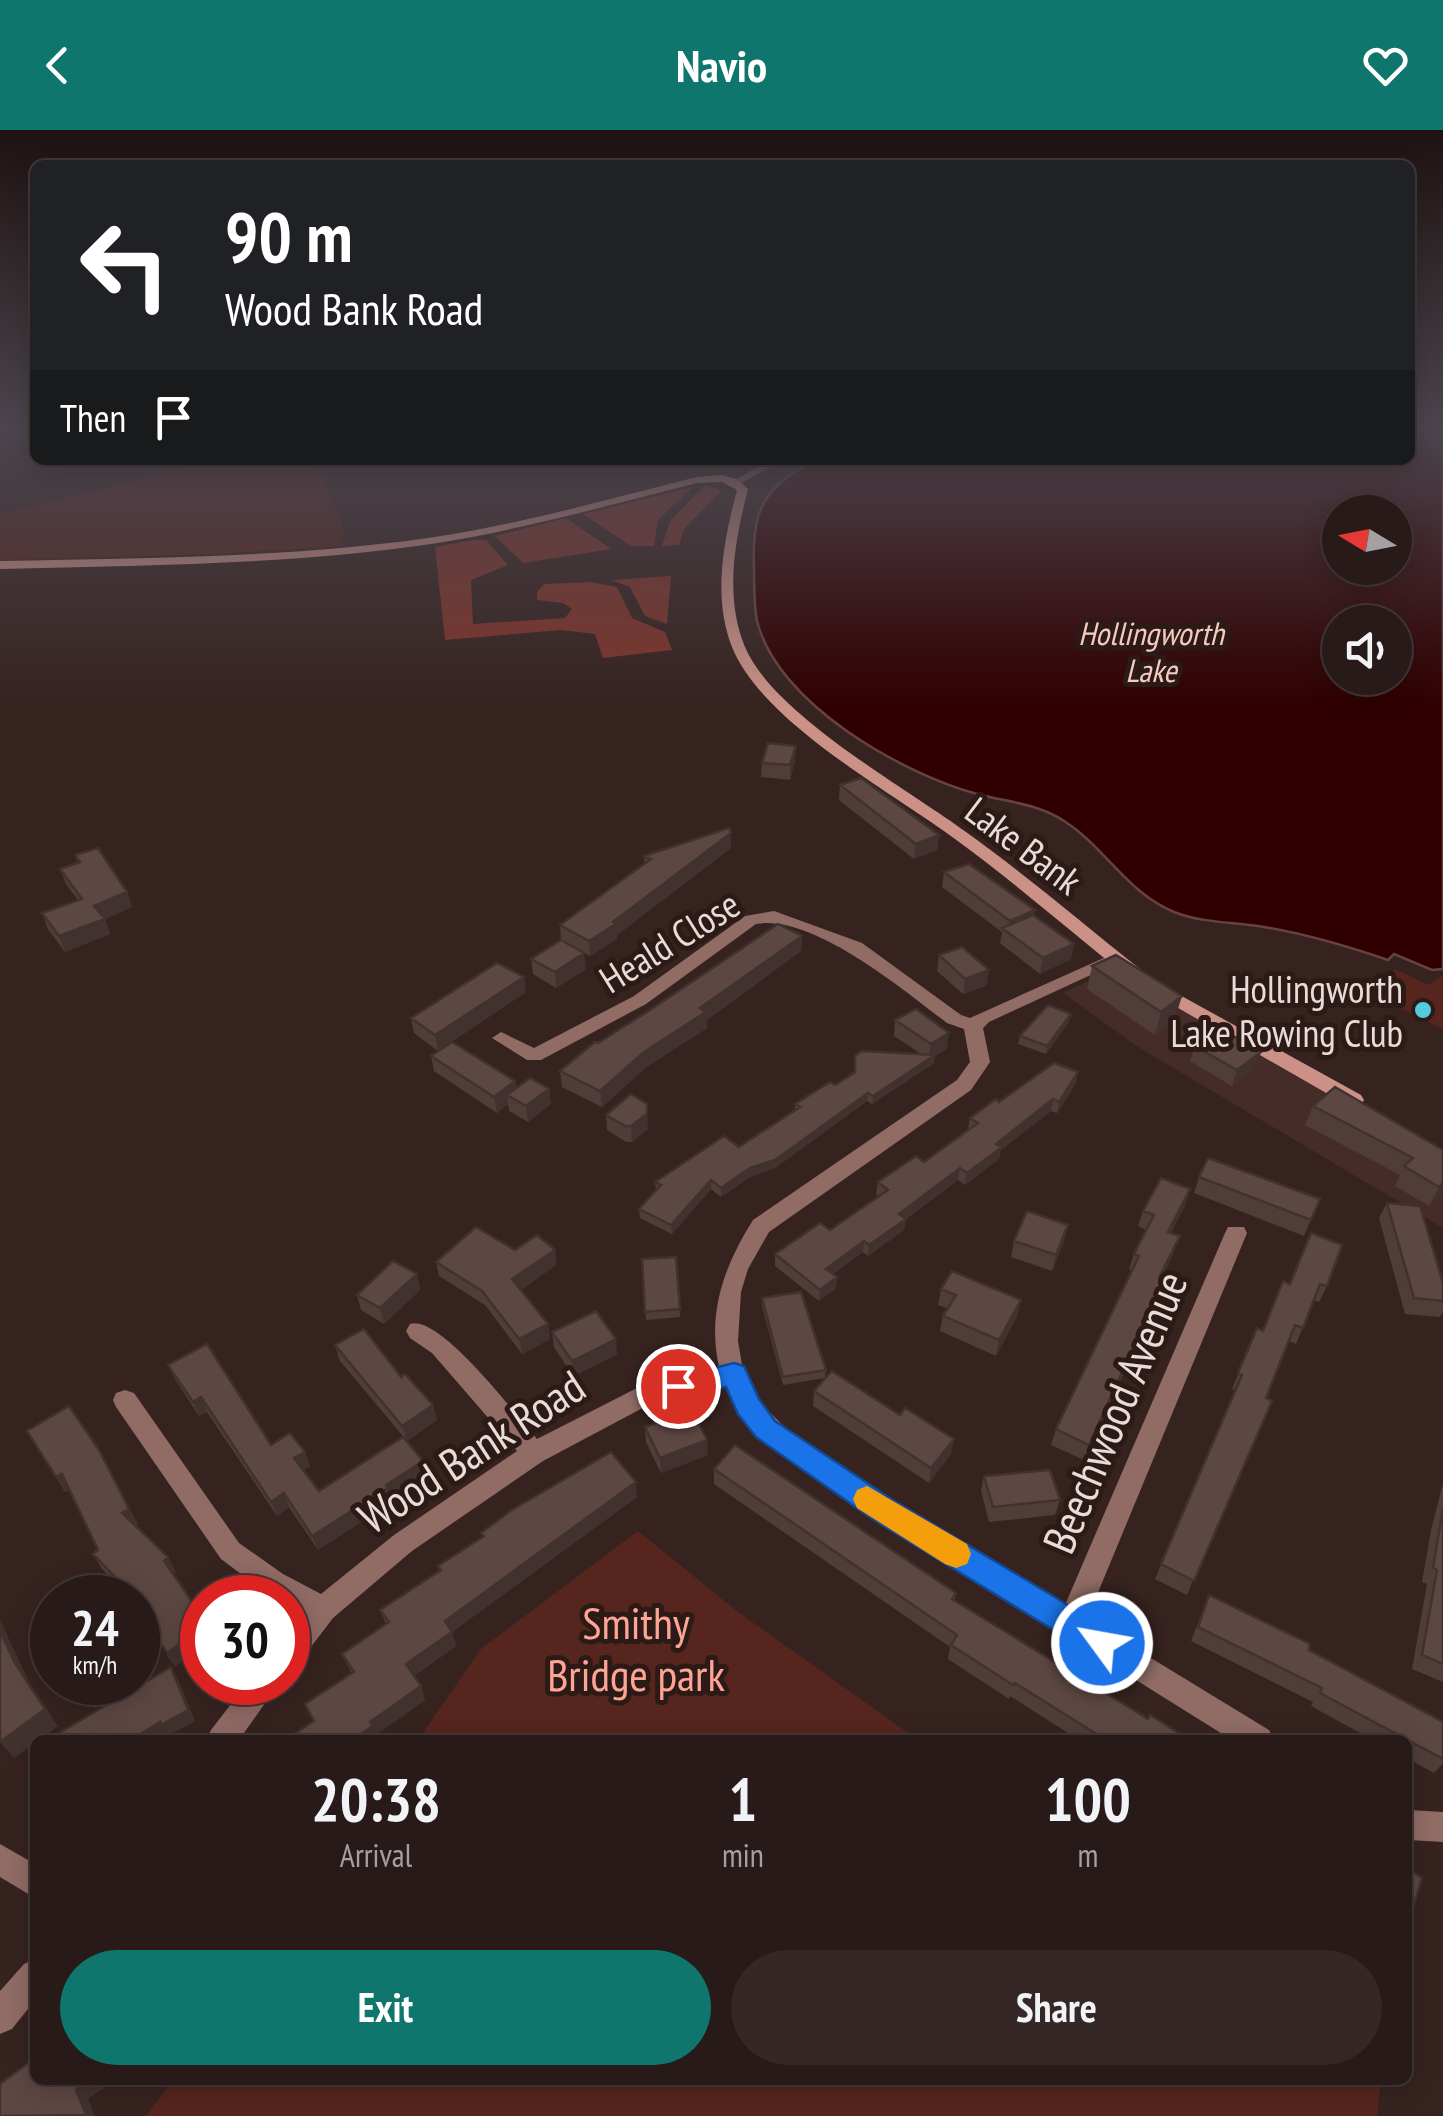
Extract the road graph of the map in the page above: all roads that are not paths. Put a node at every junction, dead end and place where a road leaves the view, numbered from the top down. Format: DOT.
graph roads {
  1 [pos="529,521"];
  2 [pos="735,521"];
  3 [pos="0,565"];
  4 [pos="1114,960"];
  5 [pos="973,1026"];
  6 [pos="501,1038"];
  7 [pos="1368,1108"];
  8 [pos="1236,1233"];
  9 [pos="418,1331"];
  10 [pos="734,1374"];
  11 [pos="125,1400"];
  12 [pos="534,1453"];
  13 [pos="323,1609"];
  14 [pos="1071,1623"];
  15 [pos="310,1626"];
  16 [pos="248,1705"];
  17 [pos="225,1735"];
  18 [pos="1250,1735"];
  19 [pos="1412,1825"];
  20 [pos="1443,1827"];
  21 [pos="0,1859"];
  22 [pos="30,1879"];
  23 [pos="30,1981"];
  24 [pos="0,2017"];
  1 -- 3 [label="main road"];
  2 -- 4 [label="main road, Lake Bank"];
  4 -- 5 [label="street"];
  4 -- 7 [label="main road, Lake Bank"];
  5 -- 6 [label="street, Heald Close"];
  5 -- 10 [label="street"];
  8 -- 14 [label="street, Beechwood Avenue"];
  9 -- 12 [label="street"];
  10 -- 12 [label="street, Wood Bank Road"];
  10 -- 14 [label="street"];
  11 -- 13 [label="street"];
  12 -- 13 [label="street, Wood Bank Road"];
  13 -- 15 [label="street, Wood Bank Road"];
  14 -- 18 [label="street"];
  16 -- 17 [label="street"];
  19 -- 20 [label="street"];
  21 -- 22 [label="street"];
  23 -- 24 [label="street"];
}
